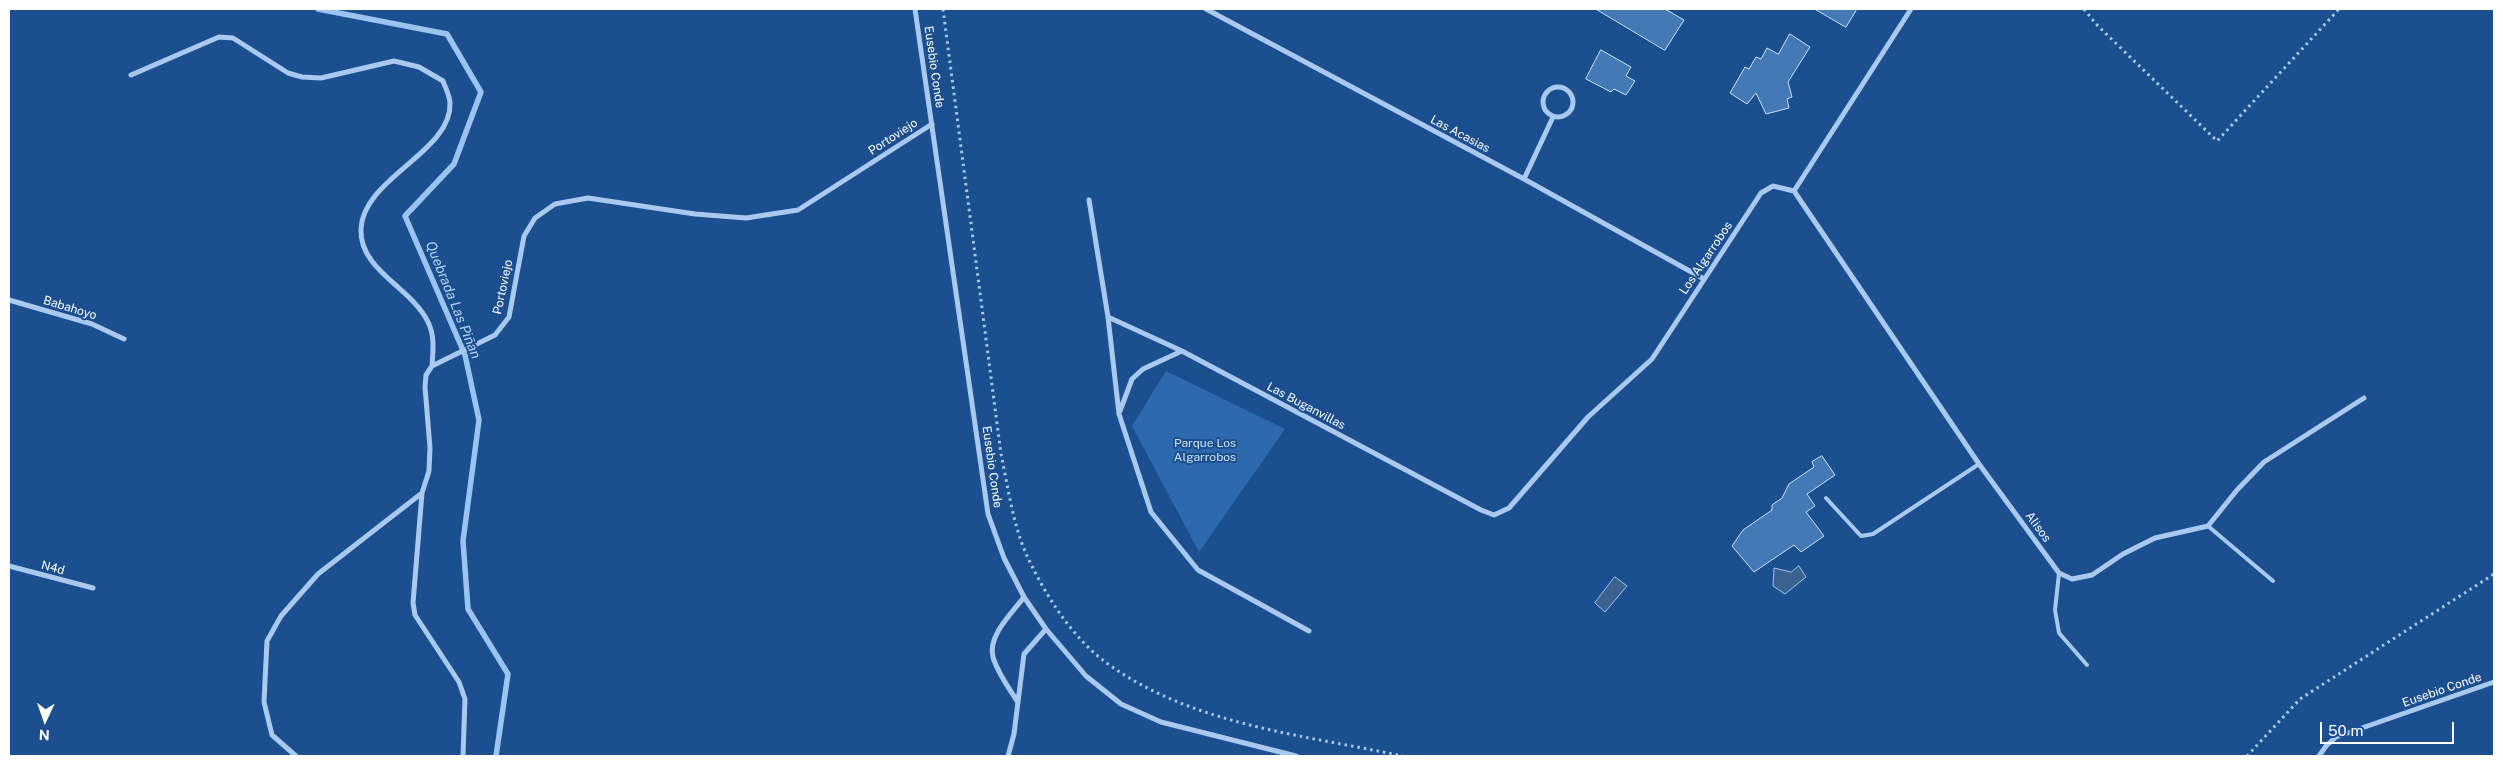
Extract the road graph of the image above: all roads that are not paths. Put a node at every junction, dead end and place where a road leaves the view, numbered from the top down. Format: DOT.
graph roads {
  1 [pos="915,9"];
  2 [pos="1206,9"];
  3 [pos="1911,9"];
  4 [pos="131,75"];
  5 [pos="1553,117"];
  6 [pos="932,124"];
  7 [pos="1524,179"];
  8 [pos="1794,192"];
  9 [pos="1089,200"];
  10 [pos="1704,279"];
  11 [pos="9,300"];
  12 [pos="1108,317"];
  13 [pos="124,339"];
  14 [pos="1182,351"];
  15 [pos="432,366"];
  16 [pos="2364,398"];
  17 [pos="1119,414"];
  18 [pos="1979,464"];
  19 [pos="422,493"];
  20 [pos="1826,498"];
  21 [pos="1494,515"];
  22 [pos="2208,526"];
  23 [pos="9,566"];
  24 [pos="2059,573"];
  25 [pos="2273,581"];
  26 [pos="93,588"];
  27 [pos="1024,596"];
  28 [pos="1046,629"];
  29 [pos="1309,631"];
  30 [pos="2087,665"];
  31 [pos="2494,682"];
  32 [pos="1017,702"];
  33 [pos="296,756"];
  34 [pos="463,756"];
  35 [pos="1008,756"];
  36 [pos="1296,756"];
  37 [pos="2318,756"];
  1 -- 6 [label="street, Eusebio Conde"];
  2 -- 7 [label="street, Las Acasias"];
  3 -- 8 [label="street"];
  4 -- 15 [label="street"];
  5 -- 5 [label="street"];
  5 -- 7 [label="street"];
  6 -- 15 [label="street, Portoviejo"];
  6 -- 27 [label="street, Eusebio Conde"];
  7 -- 10 [label="street, Las Acasias"];
  8 -- 10 [label="street, Los Algarrobos"];
  8 -- 18 [label="street, Alisos"];
  9 -- 12 [label="street"];
  10 -- 21 [label="street, Los Algarrobos"];
  11 -- 13 [label="street, Babahoyo"];
  12 -- 14 [label="street, Las Buganvillas"];
  12 -- 17 [label="street"];
  14 -- 17 [label="street"];
  14 -- 21 [label="street, Las Buganvillas"];
  15 -- 19 [label="street"];
  16 -- 22 [label="street"];
  17 -- 29 [label="street"];
  18 -- 20 [label="lane"];
  18 -- 24 [label="street, Alisos"];
  19 -- 33 [label="street"];
  19 -- 34 [label="street"];
  22 -- 24 [label="street"];
  22 -- 25 [label="lane"];
  23 -- 26 [label="street, N4d"];
  24 -- 30 [label="lane"];
  27 -- 28 [label="street, Eusebio Conde"];
  27 -- 32 [label="street"];
  28 -- 32 [label="street"];
  28 -- 36 [label="street, Eusebio Conde"];
  31 -- 37 [label="street, Eusebio Conde"];
  32 -- 35 [label="street"];
}
